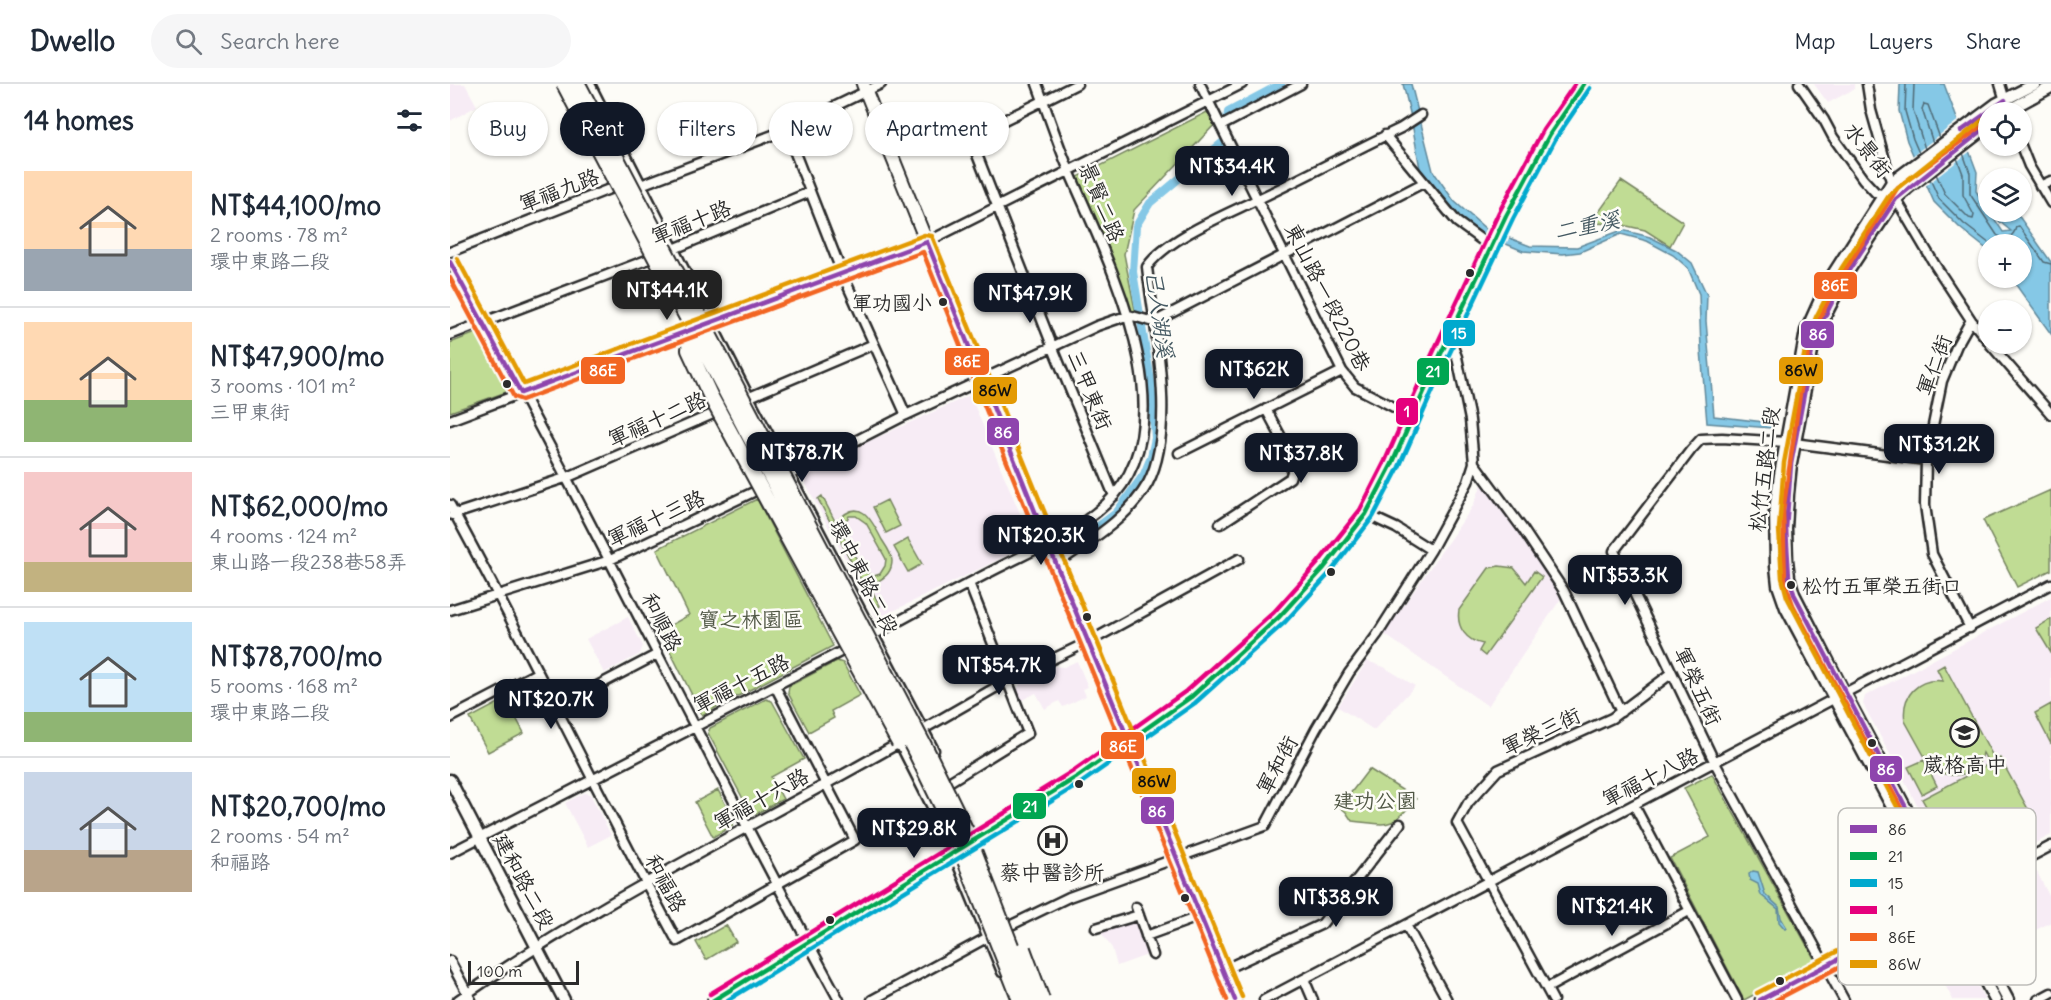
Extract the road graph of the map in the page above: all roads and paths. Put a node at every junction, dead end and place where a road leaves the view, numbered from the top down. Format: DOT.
graph roads {
  1 [pos="557,84"];
  2 [pos="564,84"];
  3 [pos="578,84"];
  4 [pos="590,84"];
  5 [pos="881,84"];
  6 [pos="1037,84"];
  7 [pos="1077,84"];
  8 [pos="1200,84"];
  9 [pos="1242,84"];
  10 [pos="1300,84"];
  11 [pos="1584,84"];
  12 [pos="1799,84"];
  13 [pos="1867,84"];
  14 [pos="2000,84"];
  15 [pos="2035,84"];
  16 [pos="2051,87"];
  17 [pos="864,88"];
  18 [pos="1043,100"];
  19 [pos="1209,100"];
  20 [pos="838,102"];
  21 [pos="2004,102"];
  22 [pos="2012,102"];
  23 [pos="2018,102"];
  24 [pos="1422,115"];
  25 [pos="1221,126"];
  26 [pos="1978,126"];
  27 [pos="1978,134"];
  28 [pos="1385,135"];
  29 [pos="769,137"];
  30 [pos="796,156"];
  31 [pos="2024,156"];
  32 [pos="1069,171"];
  33 [pos="2051,181"];
  34 [pos="1892,182"];
  35 [pos="1423,183"];
  36 [pos="641,186"];
  37 [pos="2040,186"];
  38 [pos="612,188"];
  39 [pos="810,192"];
  40 [pos="1885,194"];
  41 [pos="1896,199"];
  42 [pos="1257,200"];
  43 [pos="2051,203"];
  44 [pos="998,207"];
  45 [pos="927,242"];
  46 [pos="1491,247"];
  47 [pos="674,249"];
  48 [pos="450,252"];
  49 [pos="1285,253"];
  50 [pos="649,259"];
  51 [pos="450,262"];
  52 [pos="842,273"];
  53 [pos="1129,315"];
  54 [pos="1971,320"];
  55 [pos="483,322"];
  56 [pos="712,322"];
  57 [pos="1153,322"];
  58 [pos="689,327"];
  59 [pos="1978,328"];
  60 [pos="450,335"];
  61 [pos="1449,336"];
  62 [pos="874,344"];
  63 [pos="1053,348"];
  64 [pos="1999,354"];
  65 [pos="1342,371"];
  66 [pos="982,379"];
  67 [pos="521,393"];
  68 [pos="750,397"];
  69 [pos="726,408"];
  70 [pos="1266,409"];
  71 [pos="2051,414"];
  72 [pos="906,415"];
  73 [pos="1413,417"];
  74 [pos="450,420"];
  75 [pos="1790,443"];
  76 [pos="1179,453"];
  77 [pos="1926,460"];
  78 [pos="1474,463"];
  79 [pos="790,474"];
  80 [pos="568,477"];
  81 [pos="766,486"];
  82 [pos="1114,496"];
  83 [pos="450,505"];
  84 [pos="1366,514"];
  85 [pos="452,515"];
  86 [pos="1220,524"];
  87 [pos="1048,544"];
  88 [pos="799,546"];
  89 [pos="1431,550"];
  90 [pos="1239,559"];
  91 [pos="610,560"];
  92 [pos="1056,564"];
  93 [pos="969,583"];
  94 [pos="2051,584"];
  95 [pos="499,595"];
  96 [pos="450,610"];
  97 [pos="1970,628"];
  98 [pos="874,634"];
  99 [pos="1089,642"];
  100 [pos="852,646"];
  101 [pos="843,651"];
  102 [pos="658,654"];
  103 [pos="537,673"];
  104 [pos="1672,673"];
  105 [pos="1006,681"];
  106 [pos="775,686"];
  107 [pos="1845,694"];
  108 [pos="1834,700"];
  109 [pos="555,708"];
  110 [pos="1621,712"];
  111 [pos="450,718"];
  112 [pos="695,727"];
  113 [pos="924,729"];
  114 [pos="1129,742"];
  115 [pos="899,743"];
  116 [pos="1715,763"];
  117 [pos="450,780"];
  118 [pos="592,780"];
  119 [pos="949,782"];
  120 [pos="826,783"];
  121 [pos="1634,805"];
  122 [pos="1892,808"];
  123 [pos="1906,808"];
  124 [pos="1400,824"];
  125 [pos="747,827"];
  126 [pos="971,837"];
  127 [pos="480,839"];
  128 [pos="2051,846"];
  129 [pos="953,852"];
  130 [pos="450,853"];
  131 [pos="2036,854"];
  132 [pos="1176,857"];
  133 [pos="1489,882"];
  134 [pos="646,884"];
  135 [pos="776,884"];
  136 [pos="1689,911"];
  137 [pos="1201,916"];
  138 [pos="1010,925"];
  139 [pos="1406,925"];
  140 [pos="1096,928"];
  141 [pos="1146,936"];
  142 [pos="988,937"];
  143 [pos="807,942"];
  144 [pos="537,948"];
  145 [pos="1153,955"];
  146 [pos="1838,960"];
  147 [pos="450,961"];
  148 [pos="1826,966"];
  149 [pos="1223,970"];
  150 [pos="1304,979"];
  151 [pos="1987,985"];
  152 [pos="2000,985"];
  153 [pos="1547,988"];
  154 [pos="2051,993"];
  155 [pos="469,997"];
  156 [pos="458,1000"];
  157 [pos="564,1000"];
  158 [pos="714,1000"];
  159 [pos="839,1000"];
  160 [pos="872,1000"];
  161 [pos="1013,1000"];
  162 [pos="1020,1000"];
  163 [pos="1032,1000"];
  164 [pos="1038,1000"];
  165 [pos="1042,1000"];
  166 [pos="1235,1000"];
  167 [pos="1264,1000"];
  168 [pos="1313,1000"];
  169 [pos="1447,1000"];
  170 [pos="1553,1000"];
  171 [pos="1737,1000"];
  172 [pos="1760,1000"];
  173 [pos="1844,1000"];
  174 [pos="1995,1000"];
  175 [pos="2008,1000"];
  176 [pos="2038,1000"];
  1 -- 38 [label="street, 環中東路二段"];
  2 -- 58 [label="highway, bridge"];
  3 -- 126 [label="highway, bridge"];
  4 -- 36 [label="street, 環中東路二段"];
  5 -- 17 [label="street, 軍福九路"];
  6 -- 18 [label="street, 景賢二路"];
  7 -- 18 [label="street, 三甲東街"];
  8 -- 19 [label="street, 東山路一段220巷"];
  9 -- 19 [label="street"];
  10 -- 25 [label="street"];
  11 -- 46 [label="main road"];
  12 -- 40 [label="street, 水景街"];
  13 -- 34 [label="street"];
  14 -- 21 [label="street"];
  15 -- 22 [label="street"];
  16 -- 23 [label="street"];
  17 -- 20 [label="street, 軍福九路"];
  17 -- 45 [label="main road"];
  18 -- 32 [label="street, 景賢二路"];
  18 -- 44 [label="street, 三甲東街"];
  19 -- 25 [label="street, 東山路一段220巷"];
  19 -- 32 [label="street"];
  24 -- 28 [label="street"];
  25 -- 42 [label="street, 東山路一段220巷"];
  26 -- 34 [label="street, 松竹五路二段"];
  27 -- 41 [label="street, 松竹五路二段"];
  28 -- 35 [label="street"];
  28 -- 42 [label="street"];
  29 -- 36 [label="street, 軍福九路"];
  30 -- 39 [label="street"];
  31 -- 37 [label="street"];
  32 -- 44 [label="street"];
  32 -- 53 [label="street, 景賢二路"];
  33 -- 37 [label="street"];
  34 -- 40 [label="street, 松竹五路二段"];
  34 -- 41 [label="street"];
  35 -- 46 [label="street"];
  35 -- 49 [label="street"];
  36 -- 38 [label="street, 軍福九路"];
  36 -- 47 [label="street, 環中東路二段"];
  37 -- 43 [label="street"];
  38 -- 48 [label="street, 軍福九路"];
  38 -- 50 [label="street, 環中東路二段"];
  39 -- 47 [label="street, 軍福十路"];
  39 -- 52 [label="street"];
  40 -- 41 [label="street, 水景街"];
  40 -- 75 [label="street, 松竹五路二段"];
  41 -- 54 [label="street"];
  41 -- 75 [label="street, 松竹五路二段"];
  42 -- 49 [label="street, 東山路一段220巷"];
  42 -- 57 [label="street"];
  44 -- 45 [label="street"];
  44 -- 63 [label="street, 三甲東街"];
  45 -- 52 [label="street"];
  45 -- 66 [label="main road"];
  46 -- 61 [label="main road"];
  47 -- 50 [label="street, 軍福十路"];
  47 -- 56 [label="street, 環中東路二段"];
  49 -- 57 [label="street"];
  49 -- 65 [label="street, 東山路一段220巷"];
  50 -- 55 [label="street, 軍福十路"];
  50 -- 58 [label="street, 環中東路二段"];
  51 -- 55 [label="street, 和順路"];
  52 -- 56 [label="street"];
  52 -- 62 [label="street"];
  53 -- 57 [label="street"];
  53 -- 63 [label="street, 軍福十三路"];
  53 -- 82 [label="street, 景賢二路"];
  54 -- 59 [label="street"];
  54 -- 77 [label="street, 軍仁街"];
  55 -- 60 [label="street, 軍福十路"];
  55 -- 67 [label="street, 和順路"];
  56 -- 58 [label="street"];
  56 -- 68 [label="street, 環中東路二段"];
  57 -- 92 [label="street"];
  58 -- 67 [label="street"];
  58 -- 69 [label="street, 環中東路二段"];
  58 -- 115 [label="highway, bridge"];
  58 -- 162 [label="highway, bridge"];
  61 -- 73 [label="main road"];
  61 -- 78 [label="street, 軍和街"];
  62 -- 68 [label="street, 軍福十二路"];
  62 -- 72 [label="street"];
  63 -- 66 [label="street, 軍福十三路"];
  63 -- 82 [label="street, 三甲東街"];
  64 -- 71 [label="street"];
  65 -- 70 [label="street"];
  65 -- 73 [label="street, 東山路一段220巷"];
  66 -- 72 [label="street, 軍福十三路"];
  66 -- 87 [label="main road"];
  67 -- 74 [label="street"];
  67 -- 80 [label="street, 和順路"];
  68 -- 69 [label="street, 軍福十二路"];
  68 -- 79 [label="street, 環中東路二段"];
  69 -- 80 [label="street, 軍福十二路"];
  69 -- 81 [label="street, 環中東路二段"];
  70 -- 76 [label="street"];
  70 -- 86 [label="street"];
  72 -- 79 [label="street, 軍福十三路"];
  73 -- 84 [label="main road"];
  75 -- 77 [label="street, 軍榮五街"];
  75 -- 104 [label="street, 軍榮五街"];
  75 -- 107 [label="street, 松竹五路二段"];
  75 -- 108 [label="street, 松竹五路二段"];
  77 -- 97 [label="street, 軍仁街"];
  78 -- 89 [label="street, 軍和街"];
  78 -- 110 [label="street"];
  79 -- 81 [label="street, 軍福十三路"];
  79 -- 98 [label="street, 環中東路二段"];
  80 -- 85 [label="street, 軍福十二路"];
  80 -- 91 [label="street, 和順路"];
  81 -- 88 [label="street, 環中東路二段"];
  81 -- 91 [label="street, 軍福十三路"];
  82 -- 87 [label="street, 景賢二路"];
  83 -- 85 [label="street, 和福路"];
  84 -- 89 [label="street"];
  84 -- 114 [label="main road"];
  85 -- 95 [label="street, 和福路"];
  87 -- 92 [label="main road"];
  87 -- 93 [label="street, 軍福十五路"];
  88 -- 100 [label="street, 環中東路二段"];
  88 -- 101 [label="street, 環中東路二段"];
  89 -- 132 [label="street, 軍和街"];
  90 -- 99 [label="street, 軍福十六路"];
  91 -- 95 [label="street, 軍福十三路"];
  91 -- 102 [label="street, 和順路"];
  92 -- 99 [label="main road"];
  93 -- 98 [label="street, 軍福十五路"];
  93 -- 105 [label="street"];
  94 -- 97 [label="street, 軍福十八路"];
  95 -- 96 [label="street, 軍福十三路"];
  95 -- 103 [label="street, 和福路"];
  97 -- 107 [label="street, 軍福十八路"];
  98 -- 100 [label="street, 軍福十五路"];
  98 -- 113 [label="street, 環中東路二段"];
  99 -- 105 [label="street, 軍福十六路"];
  99 -- 114 [label="main road"];
  100 -- 101 [label="street, 軍福十五路"];
  100 -- 115 [label="street, 環中東路二段"];
  101 -- 106 [label="street, 軍福十五路"];
  101 -- 115 [label="street, 環中東路二段"];
  102 -- 109 [label="street"];
  102 -- 112 [label="street, 和順路"];
  103 -- 109 [label="street, 和福路"];
  103 -- 111 [label="street"];
  104 -- 110 [label="street, 軍榮三街"];
  104 -- 116 [label="street, 軍榮五街"];
  105 -- 113 [label="street, 軍福十六路"];
  105 -- 119 [label="street"];
  106 -- 112 [label="street, 軍福十五路"];
  106 -- 120 [label="street, 和福路"];
  107 -- 108 [label="street, 軍福十八路"];
  107 -- 123 [label="street, 松竹五路二段"];
  108 -- 116 [label="street, 軍福十八路"];
  108 -- 122 [label="street, 松竹五路二段"];
  109 -- 118 [label="street, 和福路"];
  110 -- 133 [label="street, 軍榮三街"];
  112 -- 118 [label="street, 軍福十五路"];
  112 -- 125 [label="street, 和順路"];
  113 -- 115 [label="street, 軍福十六路"];
  113 -- 119 [label="street, 環中東路二段"];
  114 -- 126 [label="main road"];
  114 -- 132 [label="main road"];
  115 -- 120 [label="street, 軍福十六路"];
  115 -- 129 [label="street, 環中東路二段"];
  116 -- 121 [label="street, 軍福十八路"];
  116 -- 148 [label="street, 軍榮五街"];
  117 -- 127 [label="street, 建和路二段"];
  118 -- 127 [label="street, 軍福十五路"];
  118 -- 134 [label="street, 和福路"];
  119 -- 126 [label="street, 環中東路二段"];
  120 -- 125 [label="street, 軍福十六路"];
  120 -- 135 [label="street, 和福路"];
  121 -- 133 [label="street, 軍福十八路"];
  121 -- 136 [label="street"];
  124 -- 149 [label="street"];
  125 -- 134 [label="street, 軍福十六路"];
  125 -- 135 [label="street, 和順路"];
  126 -- 129 [label="main road"];
  126 -- 138 [label="street, 環中東路二段"];
  126 -- 163 [label="highway, bridge"];
  126 -- 165 [label="highway, bridge"];
  127 -- 130 [label="street, 軍福十五路"];
  127 -- 144 [label="street, 建和路二段"];
  128 -- 131 [label="street"];
  129 -- 142 [label="street, 環中東路二段"];
  129 -- 143 [label="main road"];
  132 -- 137 [label="main road"];
  132 -- 138 [label="street, 軍和街"];
  133 -- 139 [label="street, 軍福十八路"];
  133 -- 153 [label="street, 軍榮三街"];
  134 -- 135 [label="street, 和福路"];
  134 -- 144 [label="street, 軍福十六路"];
  135 -- 143 [label="street, 和順路"];
  136 -- 153 [label="street"];
  136 -- 171 [label="street"];
  137 -- 141 [label="street"];
  137 -- 149 [label="main road"];
  138 -- 142 [label="street, 軍和街"];
  138 -- 164 [label="street, 環中東路二段"];
  139 -- 150 [label="street, 軍福十八路"];
  139 -- 169 [label="street"];
  140 -- 141 [label="street"];
  141 -- 145 [label="street"];
  142 -- 160 [label="street, 軍和街"];
  142 -- 161 [label="street, 環中東路二段"];
  143 -- 158 [label="main road"];
  143 -- 159 [label="street, 和順路"];
  144 -- 155 [label="street, 軍福十六路"];
  144 -- 157 [label="street, 建和路二段"];
  146 -- 148 [label="street"];
  147 -- 155 [label="street"];
  148 -- 172 [label="street"];
  148 -- 173 [label="street, 軍榮五街"];
  149 -- 166 [label="main road"];
  150 -- 167 [label="street, 軍福十八路"];
  150 -- 168 [label="street"];
  151 -- 174 [label="street, 松竹五路二段"];
  152 -- 175 [label="street, 松竹五路二段"];
  153 -- 170 [label="street, 軍榮三街"];
  154 -- 176 [label="street"];
  155 -- 156 [label="street, 軍福十六路"];
}
